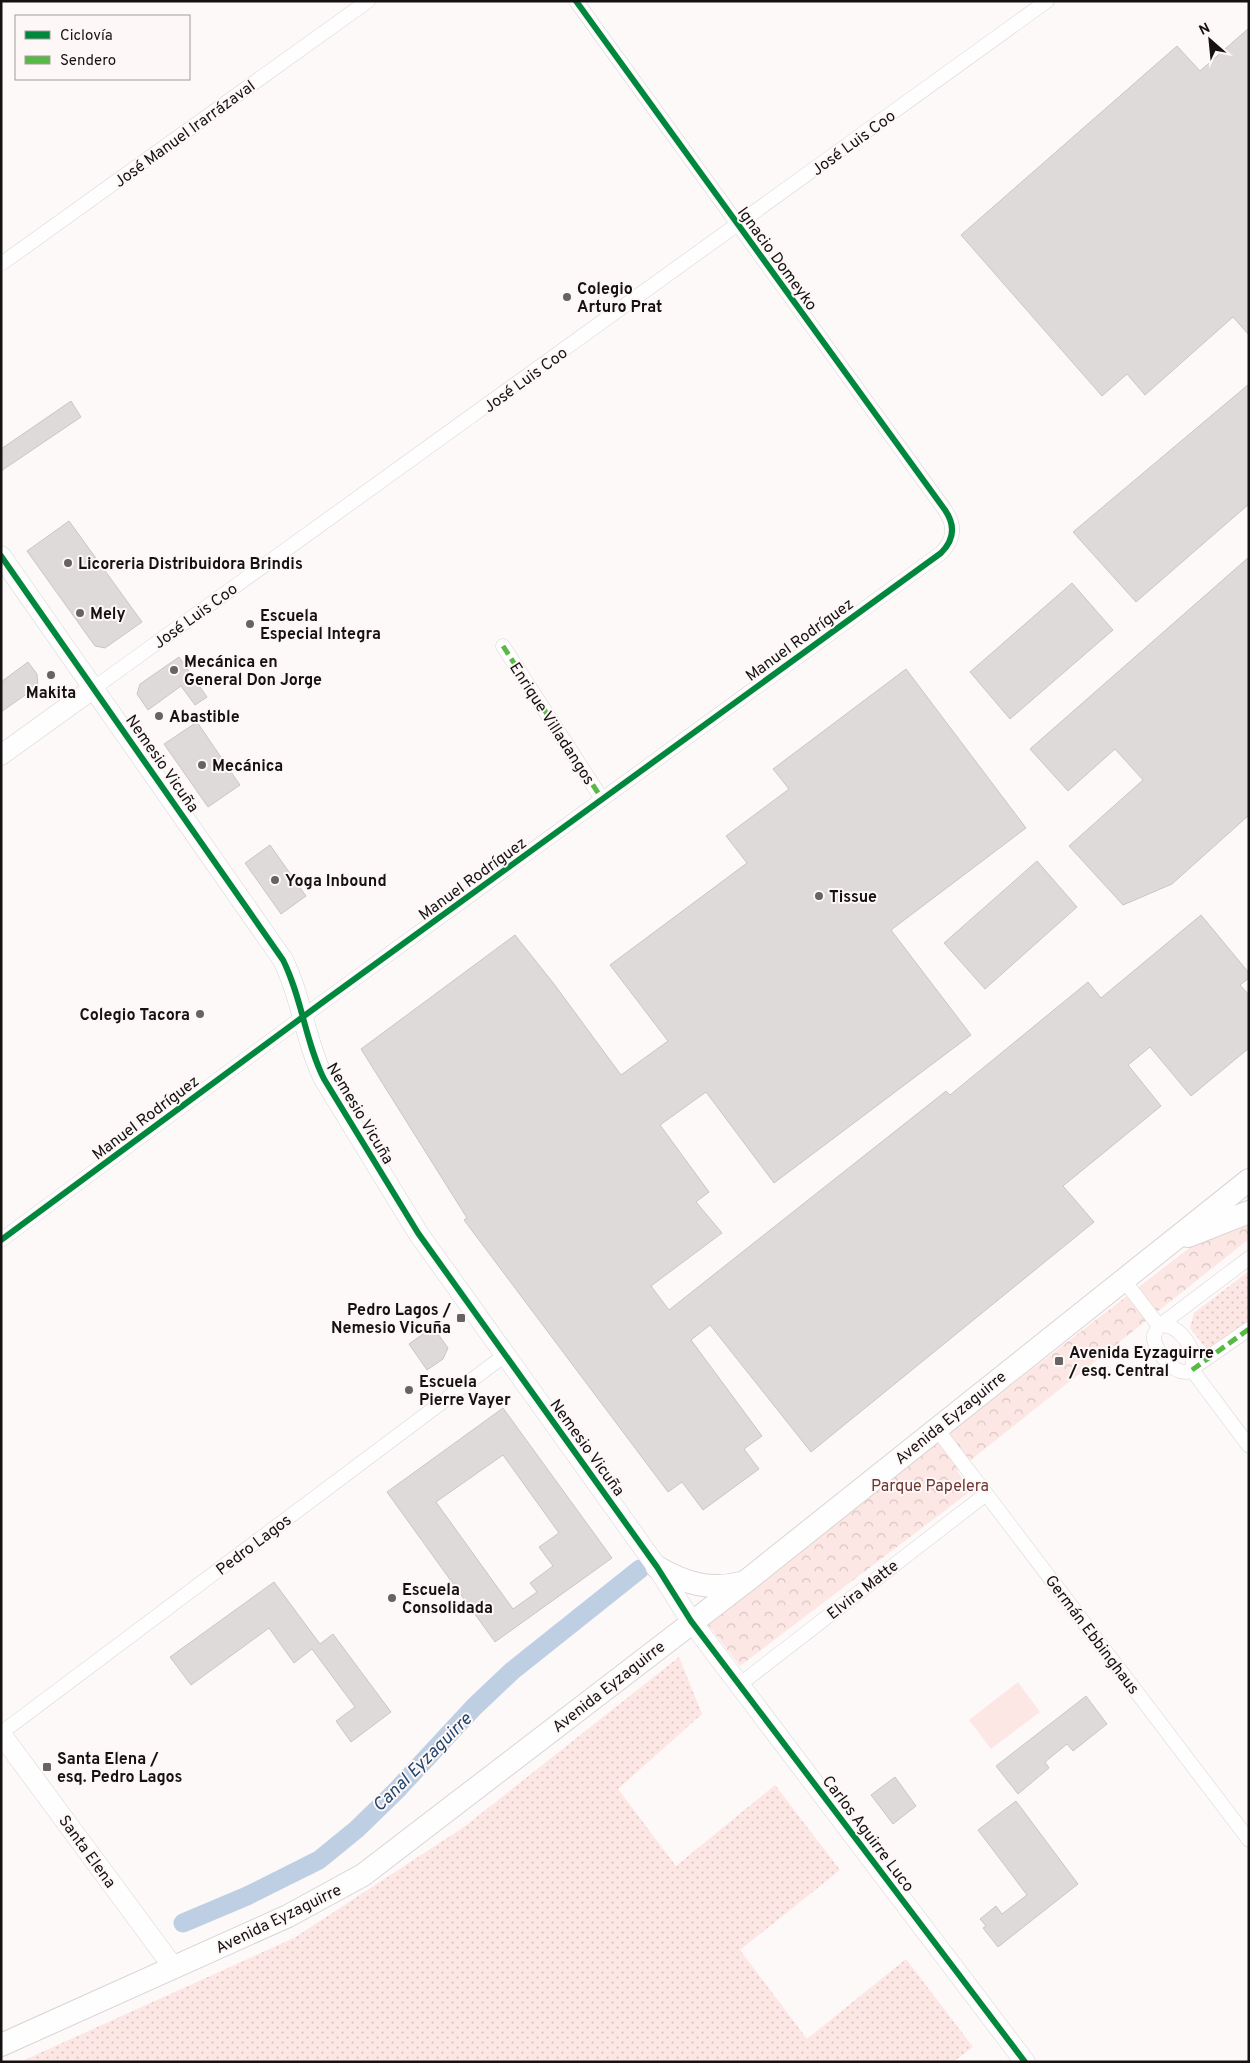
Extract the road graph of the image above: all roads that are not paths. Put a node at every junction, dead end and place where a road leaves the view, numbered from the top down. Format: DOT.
graph roads {
  1 [pos="368,1"];
  2 [pos="576,1"];
  3 [pos="1047,1"];
  4 [pos="737,226"];
  5 [pos="1,264"];
  6 [pos="952,533"];
  7 [pos="1,556"];
  8 [pos="503,646"];
  9 [pos="94,688"];
  10 [pos="1,755"];
  11 [pos="602,799"];
  12 [pos="304,1017"];
  13 [pos="1249,1180"];
  14 [pos="1249,1212"];
  15 [pos="1,1240"];
  16 [pos="1164,1246"];
  17 [pos="1249,1258"];
  18 [pos="1124,1279"];
  19 [pos="1159,1326"];
  20 [pos="1249,1329"];
  21 [pos="505,1355"];
  22 [pos="1192,1370"];
  23 [pos="936,1428"];
  24 [pos="1249,1446"];
  25 [pos="986,1494"];
  26 [pos="657,1567"];
  27 [pos="745,1582"];
  28 [pos="691,1621"];
  29 [pos="739,1685"];
  30 [pos="1,1734"];
  31 [pos="1249,1840"];
  32 [pos="174,1968"];
  33 [pos="1,2045"];
  34 [pos="1025,2062"];
  1 -- 5 [label="street, José Manuel Irarrázaval"];
  2 -- 4 [label="street, Ignacio Domeyko"];
  3 -- 4 [label="street, José Luis Coo"];
  4 -- 6 [label="street, Ignacio Domeyko"];
  4 -- 9 [label="street, José Luis Coo"];
  6 -- 11 [label="street, Manuel Rodríguez"];
  7 -- 9 [label="street, Nemesio Vicuña"];
  8 -- 11 [label="street, Enrique Villadangos"];
  9 -- 10 [label="street, José Luis Coo"];
  9 -- 12 [label="street, Nemesio Vicuña"];
  11 -- 12 [label="street, Manuel Rodríguez"];
  12 -- 15 [label="street, Manuel Rodríguez"];
  12 -- 21 [label="street, Nemesio Vicuña"];
  13 -- 16 [label="main road, Avenida Eyzaguirre"];
  14 -- 16 [label="main road, Avenida Eyzaguirre"];
  16 -- 18 [label="main road, Avenida Eyzaguirre"];
  17 -- 19 [label="street"];
  18 -- 19 [label="street"];
  18 -- 23 [label="main road, Avenida Eyzaguirre"];
  19 -- 22 [label="street"];
  19 -- 22 [label="street"];
  20 -- 22 [label="street"];
  21 -- 26 [label="street, Nemesio Vicuña"];
  21 -- 30 [label="street, Pedro Lagos"];
  22 -- 24 [label="street"];
  23 -- 25 [label="street, Germán Ebbinghaus"];
  23 -- 27 [label="main road, Avenida Eyzaguirre"];
  25 -- 29 [label="street, Elvira Matte"];
  25 -- 31 [label="street, Germán Ebbinghaus"];
  26 -- 27 [label="main road"];
  26 -- 28 [label="street, Nemesio Vicuña"];
  27 -- 28 [label="main road, Avenida Eyzaguirre"];
  28 -- 29 [label="street, Carlos Aguirre Luco"];
  28 -- 32 [label="main road, Avenida Eyzaguirre"];
  29 -- 34 [label="street, Carlos Aguirre Luco"];
  30 -- 32 [label="street, Santa Elena"];
  32 -- 33 [label="main road, Avenida Eyzaguirre"];
}
